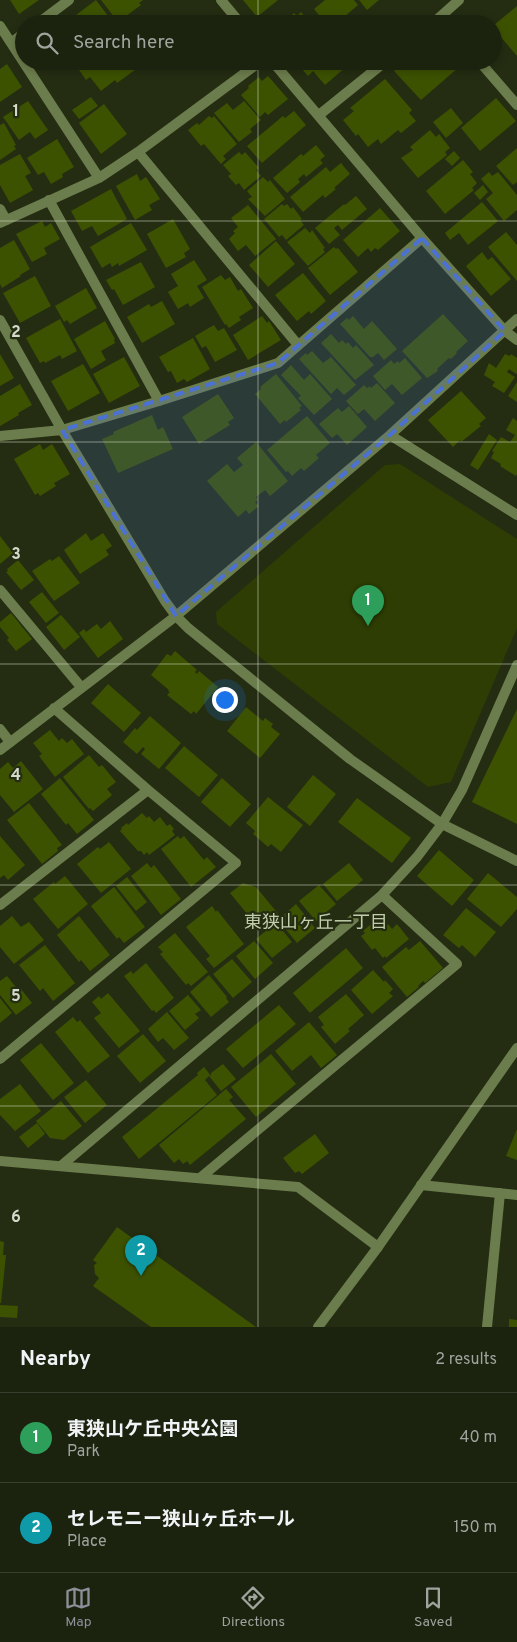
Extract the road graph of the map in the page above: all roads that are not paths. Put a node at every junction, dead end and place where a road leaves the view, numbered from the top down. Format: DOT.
graph roads {
  1 [pos="69,0"];
  2 [pos="221,0"];
  3 [pos="459,0"];
  4 [pos="49,15"];
  5 [pos="234,15"];
  6 [pos="448,15"];
  7 [pos="0,26"];
  8 [pos="15,40"];
  9 [pos="11,43"];
  10 [pos="15,49"];
  11 [pos="29,70"];
  12 [pos="249,70"];
  13 [pos="280,70"];
  14 [pos="375,70"];
  15 [pos="488,70"];
  16 [pos="517,105"];
  17 [pos="319,115"];
  18 [pos="138,152"];
  19 [pos="99,178"];
  20 [pos="49,200"];
  21 [pos="0,209"];
  22 [pos="3,222"];
  23 [pos="422,238"];
  24 [pos="517,319"];
  25 [pos="0,320"];
  26 [pos="506,331"];
  27 [pos="517,340"];
  28 [pos="298,345"];
  29 [pos="159,401"];
  30 [pos="62,430"];
  31 [pos="390,435"];
  32 [pos="0,436"];
  33 [pos="517,515"];
  34 [pos="0,590"];
  35 [pos="176,616"];
  36 [pos="517,665"];
  37 [pos="81,687"];
  38 [pos="54,708"];
  39 [pos="0,730"];
  40 [pos="10,742"];
  41 [pos="0,750"];
  42 [pos="148,790"];
  43 [pos="442,824"];
  44 [pos="517,861"];
  45 [pos="382,895"];
  46 [pos="0,905"];
  47 [pos="517,1048"];
  48 [pos="0,1059"];
  49 [pos="0,1161"];
  50 [pos="62,1165"];
  51 [pos="200,1178"];
  52 [pos="420,1185"];
  53 [pos="500,1193"];
  54 [pos="517,1195"];
  55 [pos="378,1247"];
  56 [pos="318,1327"];
  57 [pos="487,1327"];
  1 -- 4 [label="street"];
  2 -- 5 [label="street"];
  3 -- 6 [label="street"];
  7 -- 9 [label="street"];
  8 -- 9 [label="street"];
  9 -- 10 [label="street"];
  11 -- 19 [label="street"];
  12 -- 18 [label="street"];
  13 -- 17 [label="street"];
  14 -- 17 [label="street"];
  15 -- 16 [label="street"];
  17 -- 23 [label="street"];
  18 -- 19 [label="street"];
  18 -- 28 [label="street"];
  19 -- 20 [label="street"];
  20 -- 22 [label="street"];
  20 -- 29 [label="street"];
  21 -- 22 [label="street"];
  23 -- 26 [label="street"];
  23 -- 28 [label="street"];
  24 -- 26 [label="street"];
  25 -- 30 [label="street"];
  26 -- 27 [label="street"];
  26 -- 31 [label="street"];
  28 -- 29 [label="street"];
  29 -- 30 [label="street"];
  30 -- 32 [label="street"];
  30 -- 35 [label="street"];
  31 -- 33 [label="street"];
  31 -- 35 [label="street"];
  34 -- 37 [label="street"];
  35 -- 37 [label="street"];
  35 -- 43 [label="street"];
  36 -- 43 [label="street"];
  37 -- 38 [label="street"];
  38 -- 40 [label="street"];
  38 -- 42 [label="street"];
  39 -- 40 [label="street"];
  40 -- 41 [label="street"];
  42 -- 46 [label="street"];
  42 -- 48 [label="street"];
  43 -- 44 [label="street"];
  43 -- 45 [label="street"];
  45 -- 50 [label="street"];
  45 -- 51 [label="street"];
  47 -- 52 [label="street"];
  49 -- 50 [label="street"];
  50 -- 51 [label="street"];
  51 -- 55 [label="street"];
  52 -- 53 [label="street"];
  52 -- 55 [label="street"];
  53 -- 54 [label="street"];
  53 -- 57 [label="street"];
  55 -- 56 [label="street"];
}
